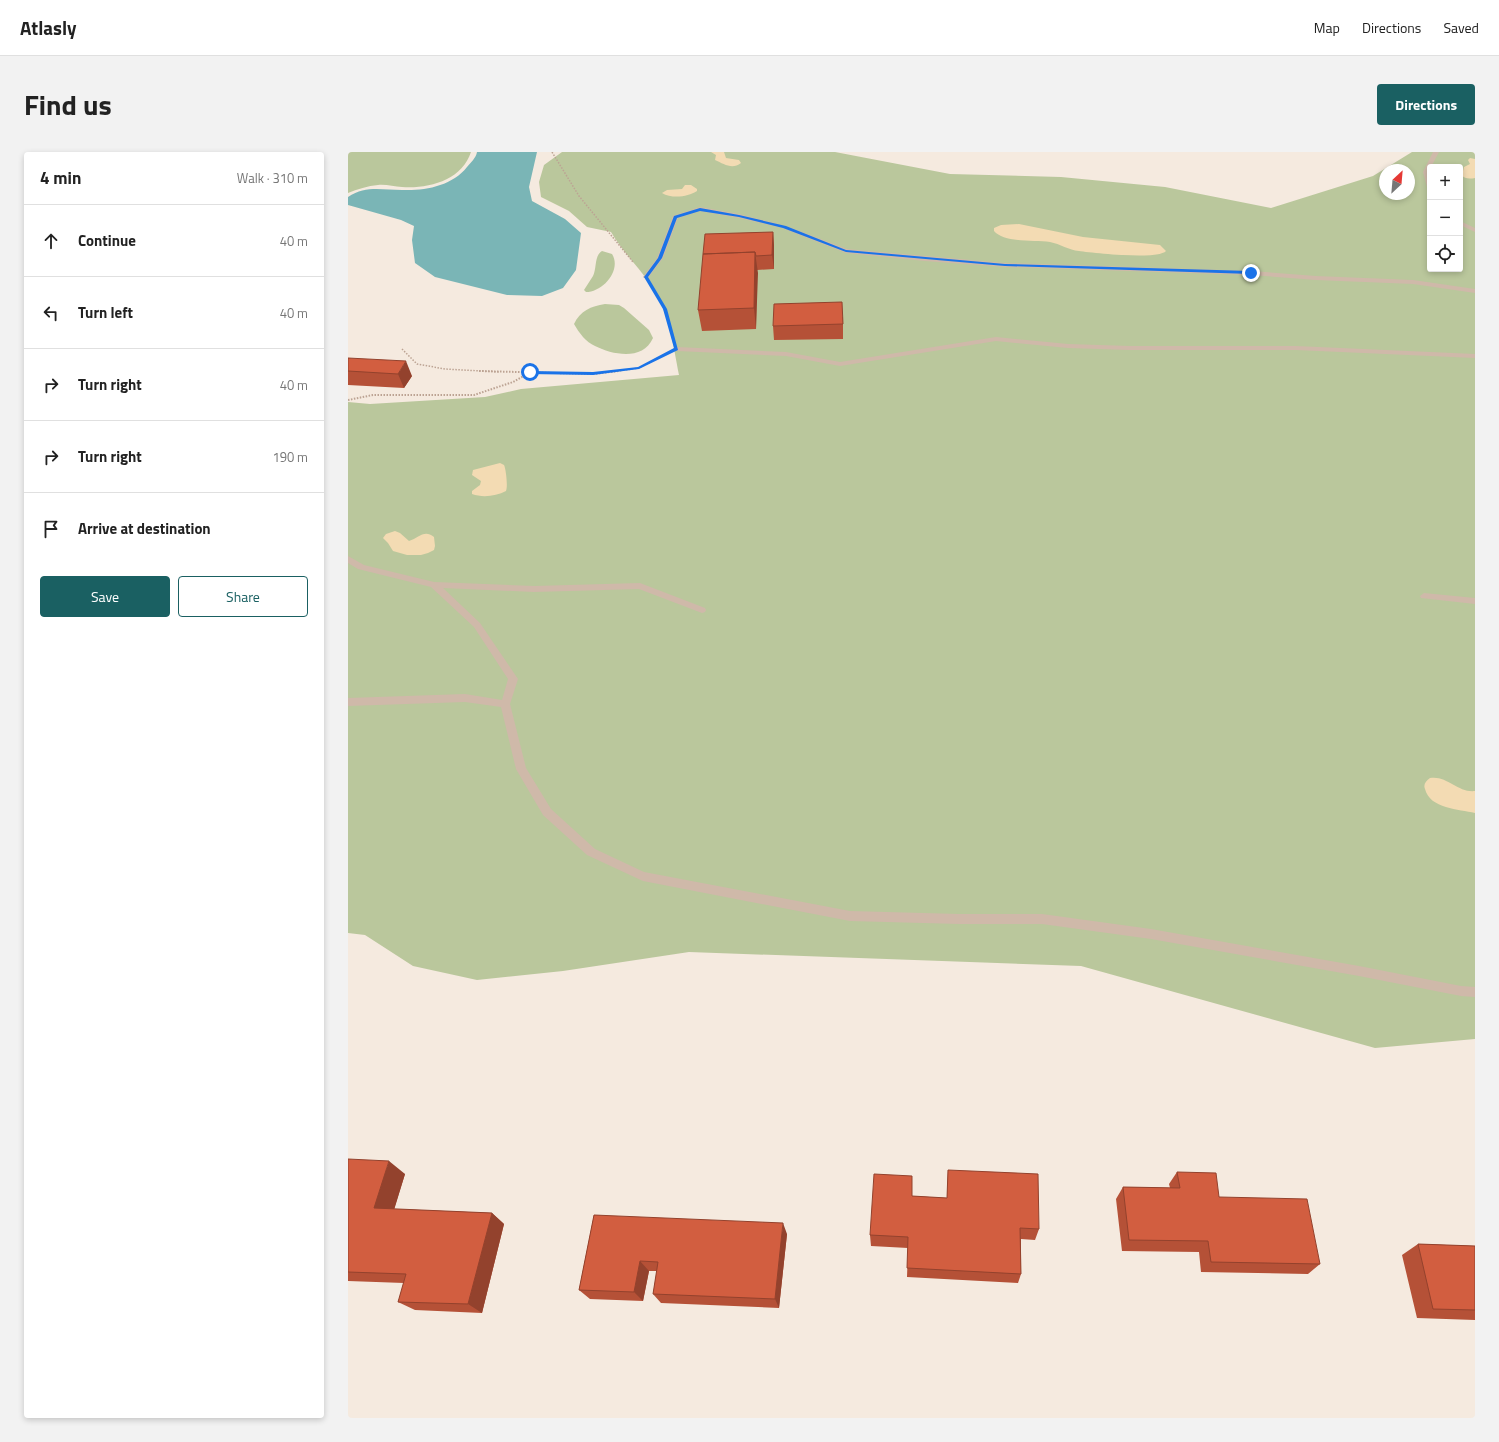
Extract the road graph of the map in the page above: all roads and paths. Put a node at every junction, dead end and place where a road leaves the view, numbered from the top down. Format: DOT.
graph roads {
  1 [pos="552,152"];
  2 [pos="1436,152"];
  3 [pos="1430,164"];
  4 [pos="1463,224"];
  5 [pos="1475,230"];
  6 [pos="646,277"];
  7 [pos="1475,291"];
  8 [pos="402,349"];
  9 [pos="677,349"];
  10 [pos="1475,356"];
  11 [pos="530,372"];
  12 [pos="348,400"];
  13 [pos="348,559"];
  14 [pos="434,585"];
  15 [pos="1424,596"];
  16 [pos="1475,601"];
  17 [pos="702,610"];
  18 [pos="348,702"];
  19 [pos="505,704"];
  20 [pos="1475,992"];
  1 -- 6 [label="path"];
  2 -- 3 [label="lane"];
  4 -- 5 [label="lane"];
  6 -- 7 [label="lane"];
  6 -- 9 [label="path"];
  8 -- 11 [label="path"];
  9 -- 10 [label="lane"];
  9 -- 11 [label="path"];
  11 -- 12 [label="path"];
  13 -- 14 [label="lane"];
  14 -- 17 [label="lane"];
  14 -- 19 [label="lane"];
  15 -- 16 [label="lane"];
  18 -- 19 [label="lane"];
  19 -- 20 [label="lane"];
}
